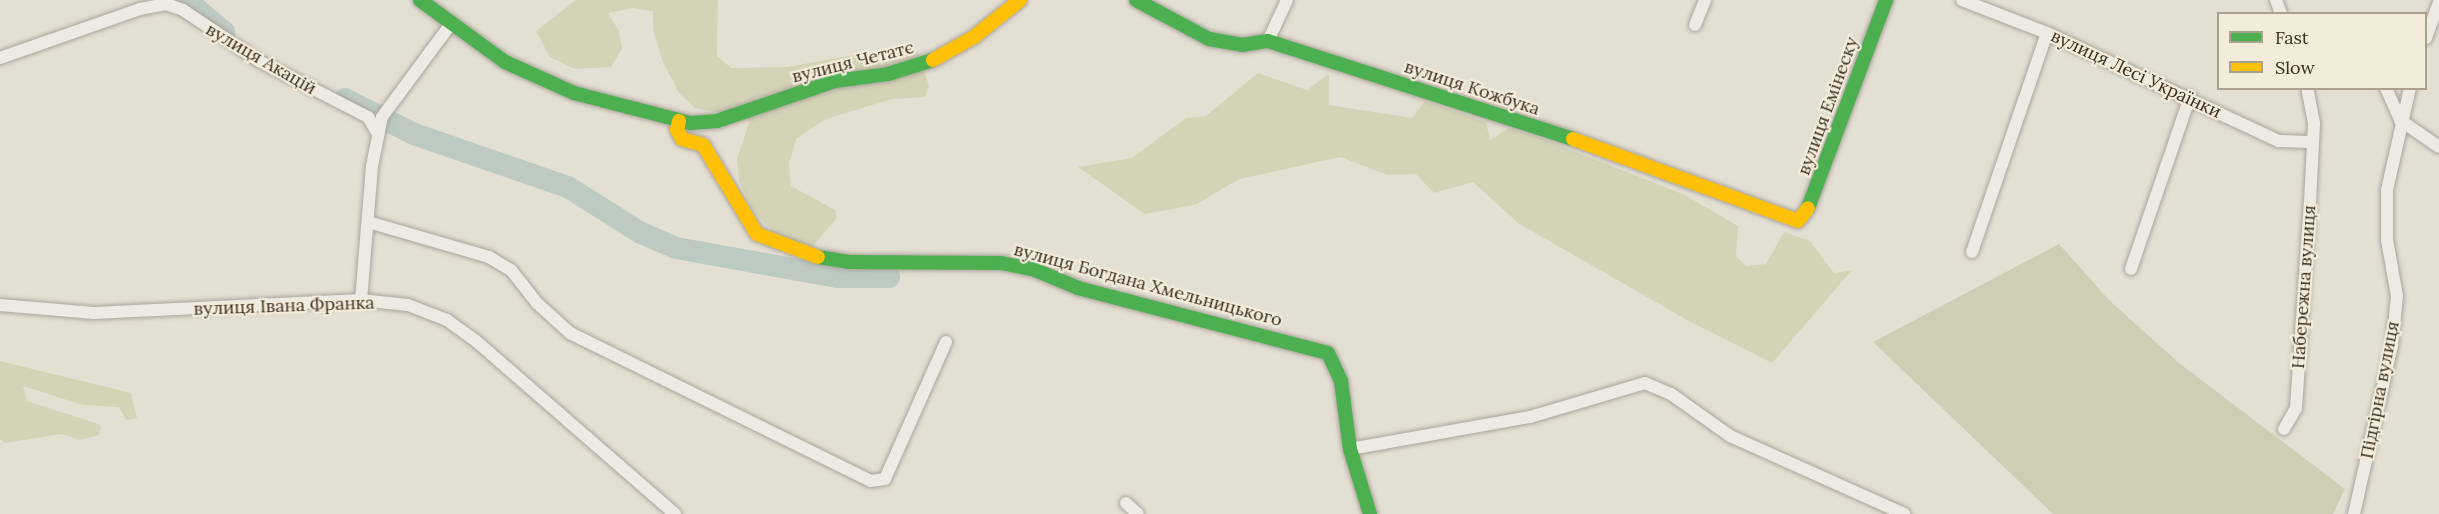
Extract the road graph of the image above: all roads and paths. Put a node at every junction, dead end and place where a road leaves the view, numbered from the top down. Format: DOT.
graph roads {
  1 [pos="420,0"];
  2 [pos="1020,0"];
  3 [pos="1136,0"];
  4 [pos="1287,0"];
  5 [pos="1705,0"];
  6 [pos="1886,0"];
  7 [pos="1962,0"];
  8 [pos="2439,2"];
  9 [pos="450,25"];
  10 [pos="1695,25"];
  11 [pos="2047,33"];
  12 [pos="2427,35"];
  13 [pos="1268,41"];
  14 [pos="0,58"];
  15 [pos="2307,90"];
  16 [pos="2387,90"];
  17 [pos="2409,90"];
  18 [pos="2190,97"];
  19 [pos="2400,120"];
  20 [pos="679,121"];
  21 [pos="378,134"];
  22 [pos="2311,142"];
  23 [pos="2439,147"];
  24 [pos="1798,221"];
  25 [pos="368,222"];
  26 [pos="1972,252"];
  27 [pos="2131,269"];
  28 [pos="361,300"];
  29 [pos="0,305"];
  30 [pos="946,342"];
  31 [pos="2284,429"];
  32 [pos="1350,449"];
  33 [pos="1126,503"];
  34 [pos="675,514"];
  35 [pos="1138,514"];
  36 [pos="1370,514"];
  37 [pos="1904,514"];
  38 [pos="2354,514"];
  1 -- 9 [label="street, вулиця Четатє"];
  2 -- 20 [label="street, вулиця Четатє"];
  3 -- 13 [label="street, вулиця Кожбука"];
  4 -- 13 [label="street"];
  5 -- 10 [label="street"];
  6 -- 24 [label="street, вулиця Емінеску"];
  7 -- 11 [label="street, вулиця Лесі Українки"];
  8 -- 12 [label="street"];
  9 -- 20 [label="street, вулиця Четатє"];
  9 -- 21 [label="street"];
  11 -- 18 [label="street, вулиця Лесі Українки"];
  11 -- 26 [label="street"];
  13 -- 24 [label="street, вулиця Кожбука"];
  14 -- 21 [label="street, вулиця Акацій"];
  15 -- 22 [label="street, Набережна вулиця"];
  16 -- 19 [label="street"];
  17 -- 19 [label="street, Підгірна вулиця"];
  18 -- 22 [label="street, вулиця Лесі Українки"];
  18 -- 27 [label="street"];
  19 -- 23 [label="street"];
  19 -- 38 [label="street, Підгірна вулиця"];
  20 -- 32 [label="street, вулиця Богдана Хмельницького"];
  21 -- 25 [label="street"];
  22 -- 31 [label="street, Набережна вулиця"];
  25 -- 28 [label="street"];
  25 -- 30 [label="street"];
  28 -- 29 [label="street, вулиця Івана Франка"];
  28 -- 34 [label="street, вулиця Івана Франка"];
  32 -- 36 [label="street, вулиця Богдана Хмельницького"];
  32 -- 37 [label="street"];
  33 -- 35 [label="street"];
}
